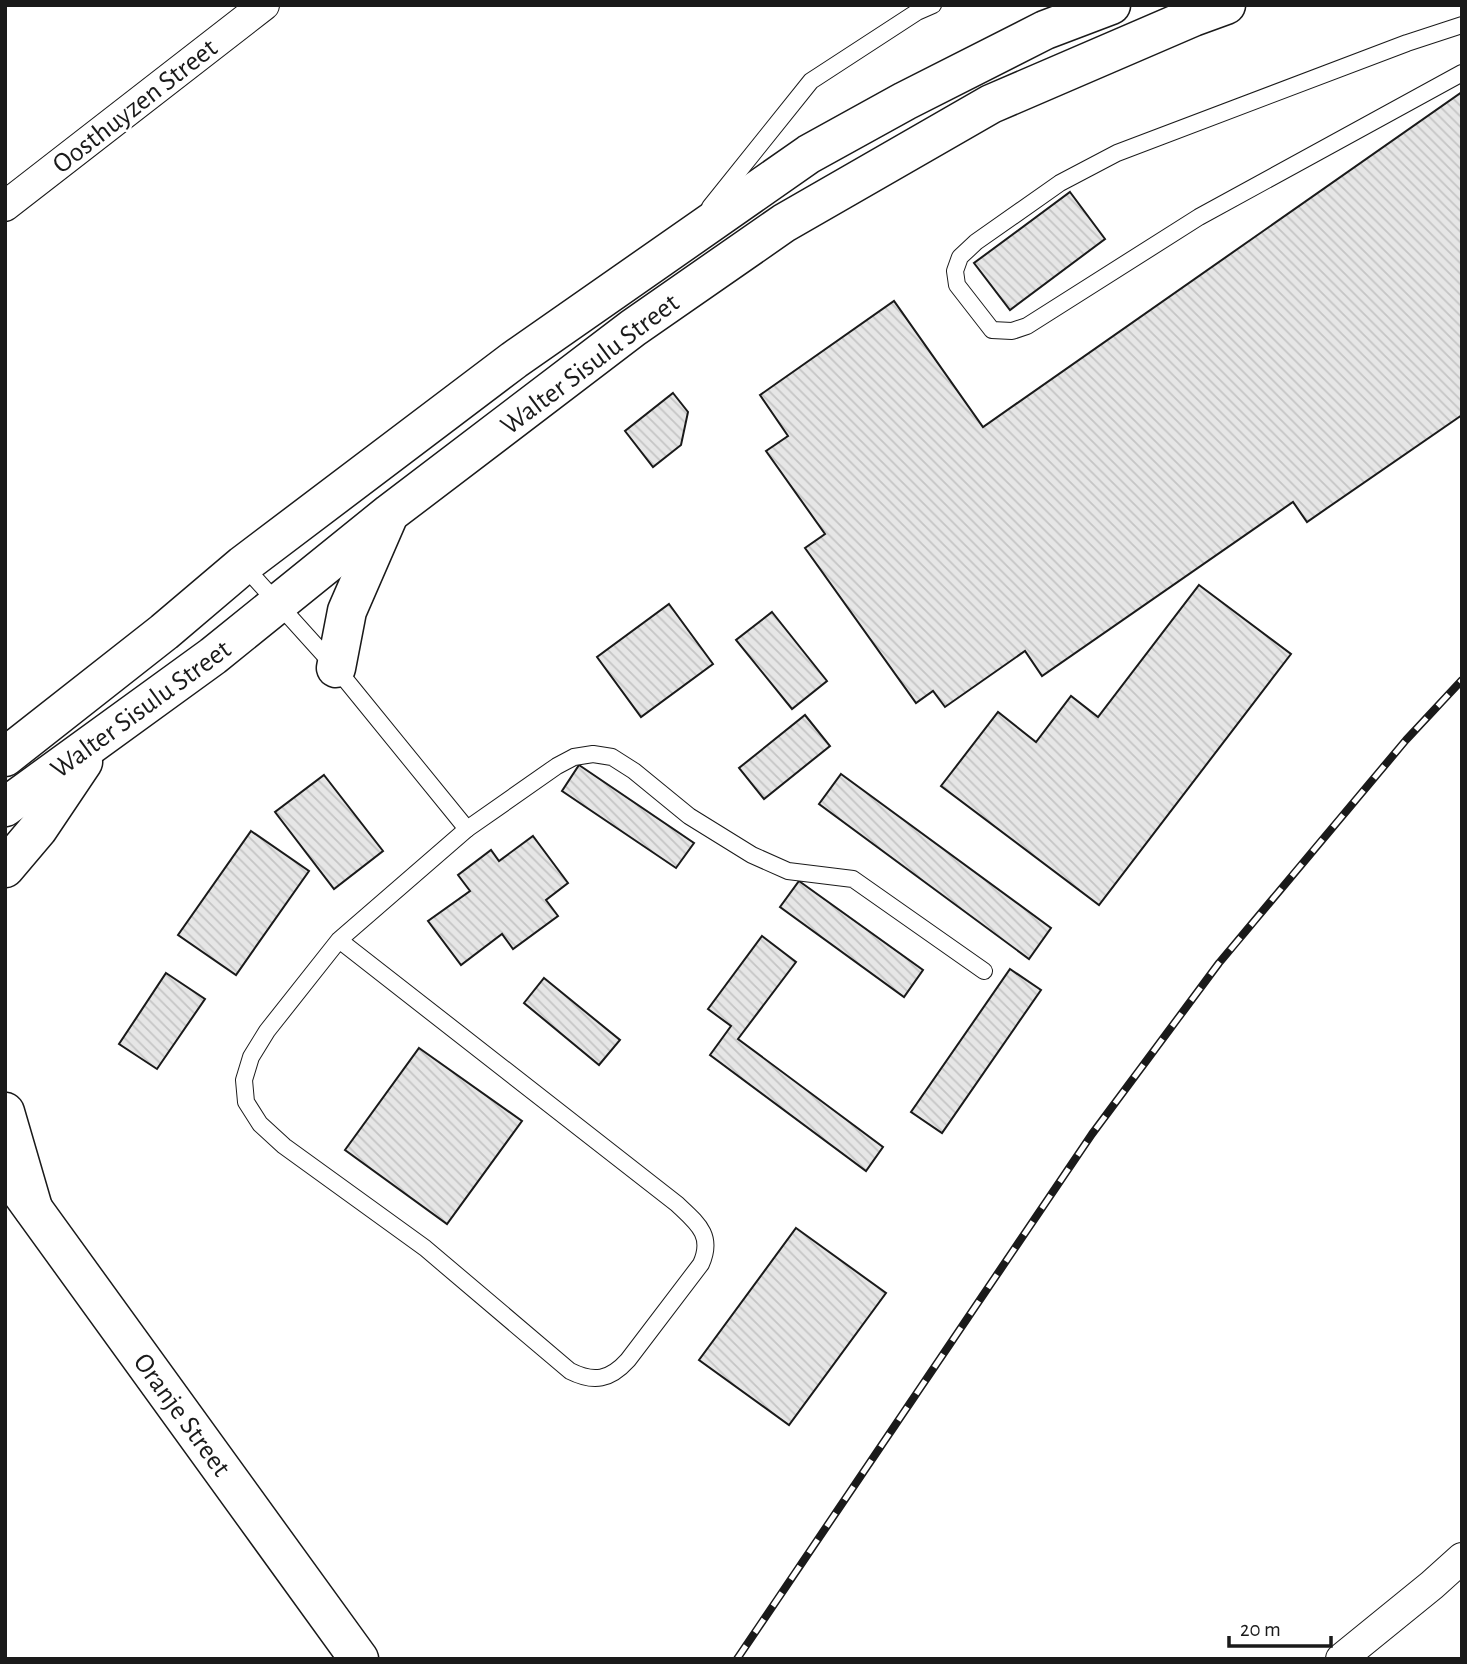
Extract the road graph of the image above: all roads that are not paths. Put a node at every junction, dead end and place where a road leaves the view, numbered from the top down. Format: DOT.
graph roads {
  1 [pos="264,5"];
  2 [pos="933,5"];
  3 [pos="1111,5"];
  4 [pos="1226,5"];
  5 [pos="1462,25"];
  6 [pos="1462,73"];
  7 [pos="5,206"];
  8 [pos="687,238"];
  9 [pos="390,513"];
  10 [pos="243,565"];
  11 [pos="278,602"];
  12 [pos="336,668"];
  13 [pos="98,739"];
  14 [pos="5,757"];
  15 [pos="5,807"];
  16 [pos="467,829"];
  17 [pos="5,868"];
  18 [pos="339,940"];
  19 [pos="984,971"];
  20 [pos="5,1112"];
  21 [pos="6,1171"];
  22 [pos="33,1208"];
  23 [pos="1462,1558"];
  24 [pos="1432,1586"];
  25 [pos="1462,1592"];
  26 [pos="359,1659"];
  27 [pos="1341,1659"];
  1 -- 7 [label="street, Oosthuyzen Street"];
  2 -- 8 [label="lane"];
  3 -- 8 [label="main road, Walter Sisulu Street"];
  4 -- 9 [label="main road, Walter Sisulu Street"];
  5 -- 6 [label="lane"];
  8 -- 10 [label="main road, Walter Sisulu Street"];
  9 -- 11 [label="main road, Walter Sisulu Street"];
  9 -- 12 [label="main road"];
  10 -- 11 [label="lane"];
  10 -- 14 [label="main road, Walter Sisulu Street"];
  11 -- 12 [label="lane"];
  11 -- 13 [label="main road, Walter Sisulu Street"];
  12 -- 16 [label="lane"];
  13 -- 15 [label="main road, Walter Sisulu Street"];
  13 -- 17 [label="main road"];
  16 -- 18 [label="lane"];
  16 -- 19 [label="lane"];
  18 -- 18 [label="lane"];
  20 -- 22 [label="main road"];
  21 -- 22 [label="main road, Oranje Street"];
  22 -- 26 [label="main road, Oranje Street"];
  23 -- 24 [label="street"];
  24 -- 25 [label="street"];
  24 -- 27 [label="street"];
}
